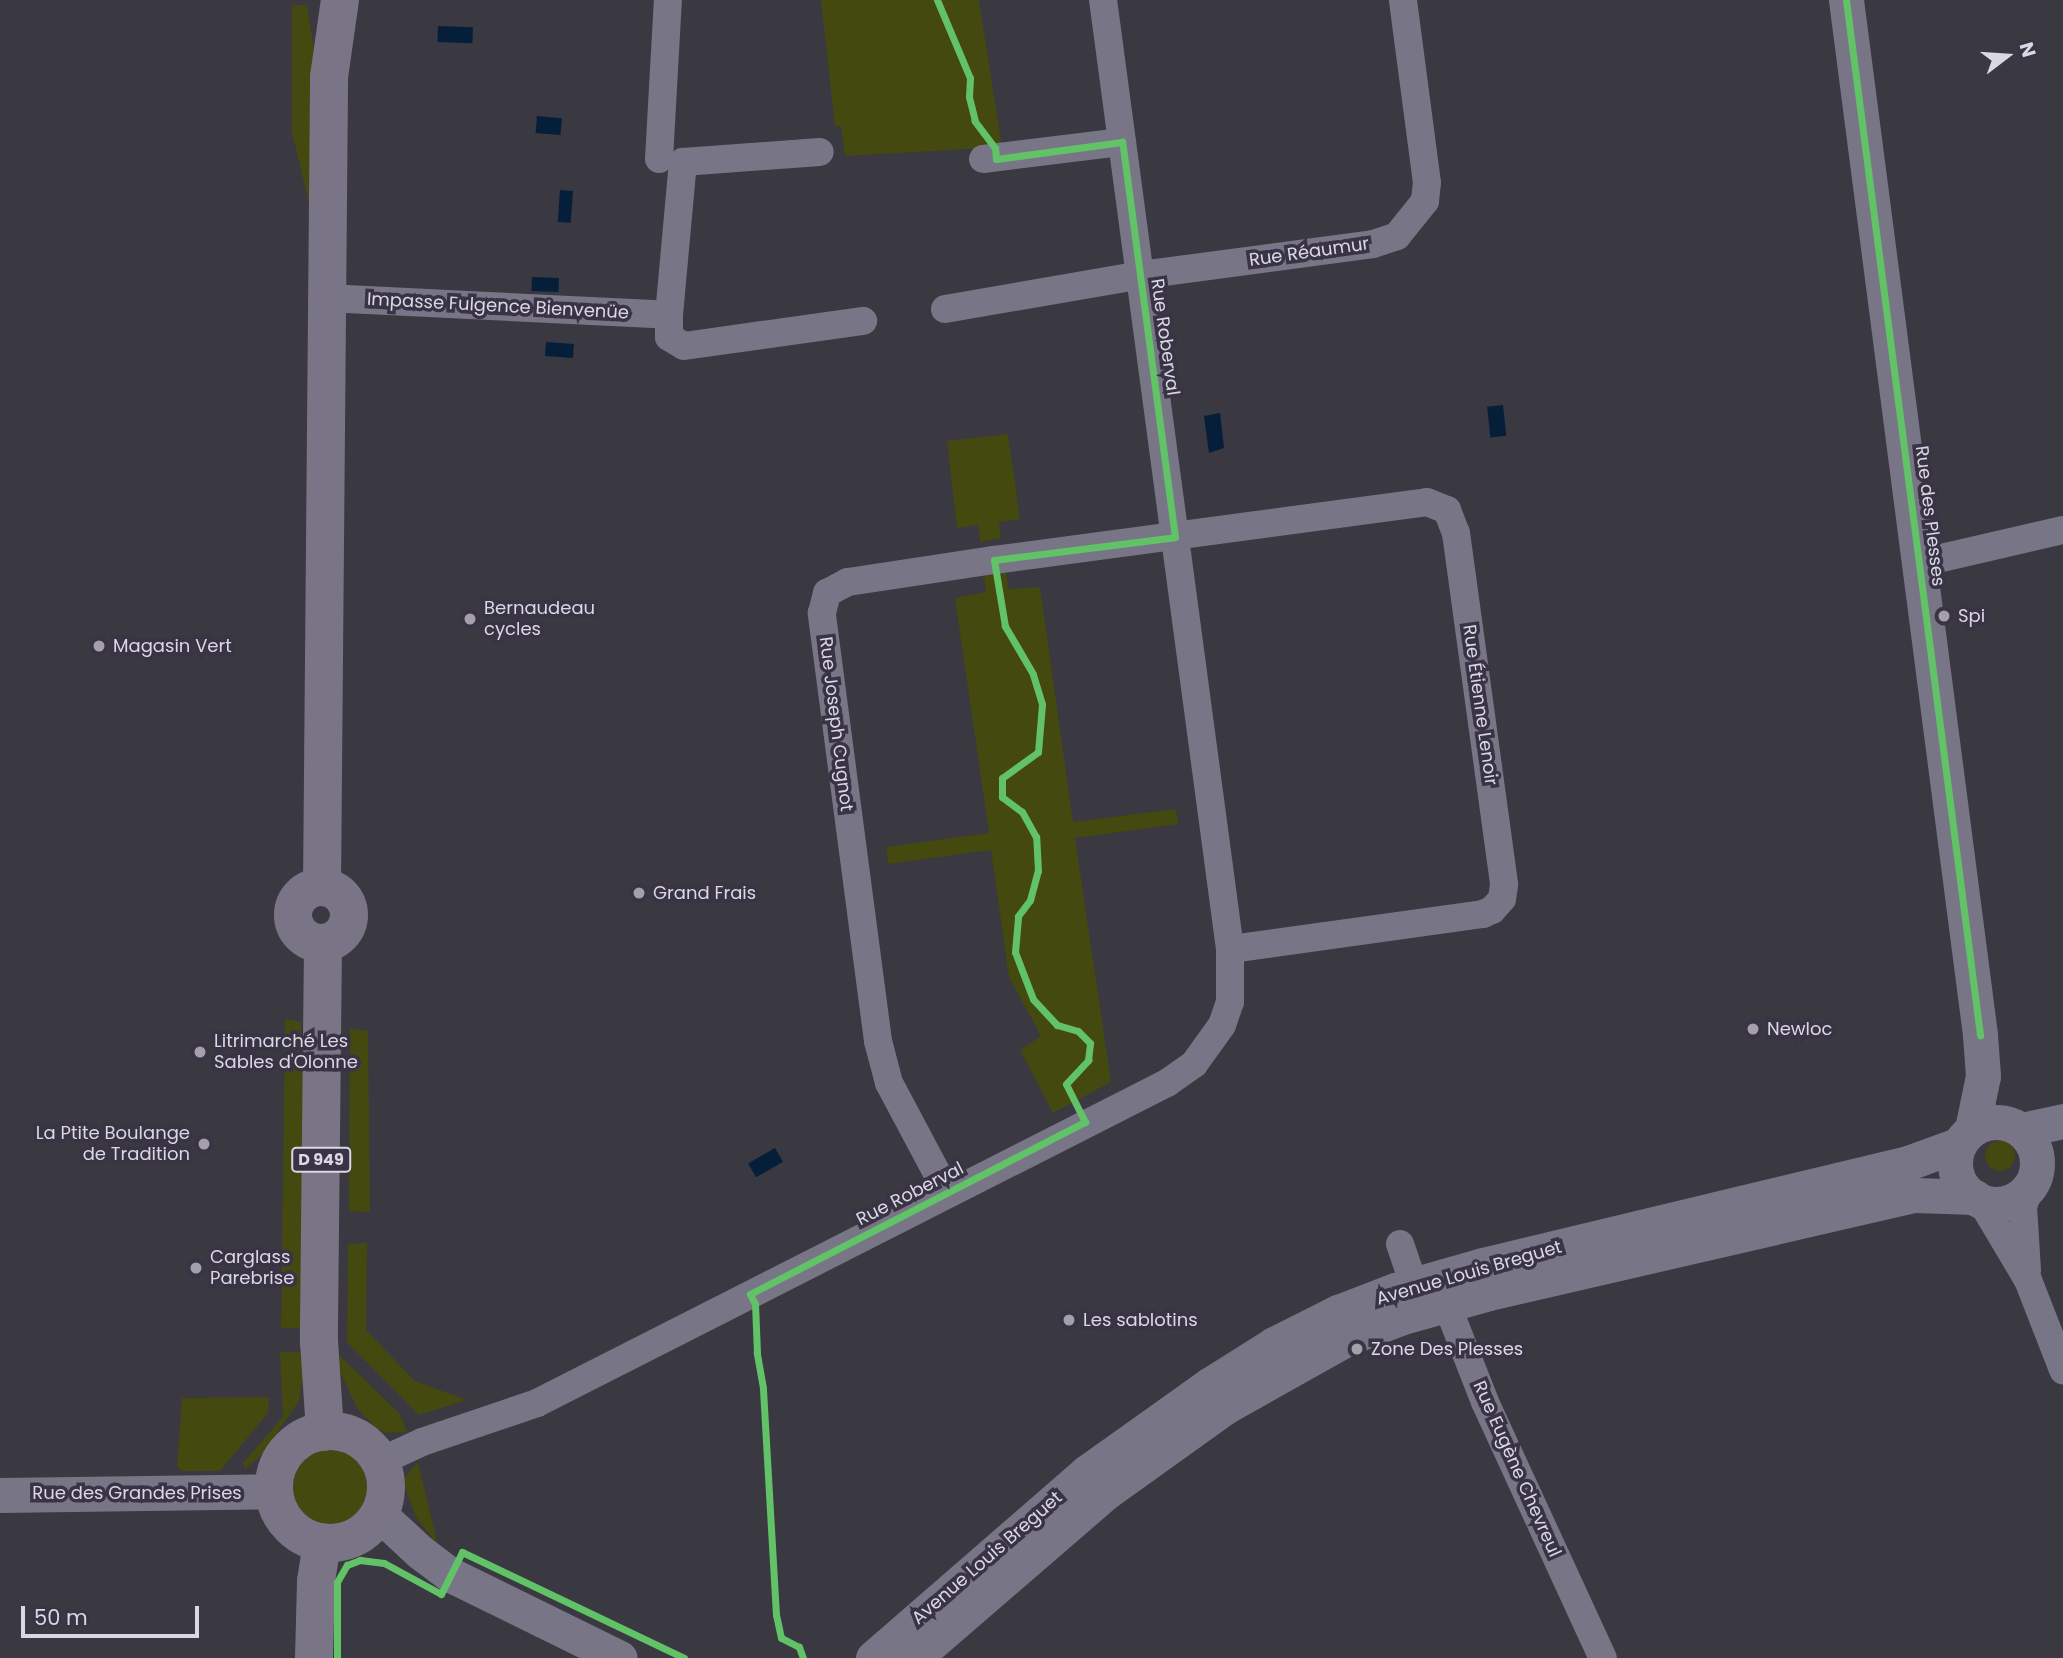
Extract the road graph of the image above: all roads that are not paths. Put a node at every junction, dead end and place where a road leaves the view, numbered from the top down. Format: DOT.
graph roads {
  1 [pos="314,0"];
  2 [pos="340,0"];
  3 [pos="668,0"];
  4 [pos="1103,0"];
  5 [pos="1403,0"];
  6 [pos="1846,0"];
  7 [pos="329,77"];
  8 [pos="1122,142"];
  9 [pos="820,152"];
  10 [pos="659,159"];
  11 [pos="983,159"];
  12 [pos="1141,275"];
  13 [pos="327,298"];
  14 [pos="945,309"];
  15 [pos="669,315"];
  16 [pos="863,321"];
  17 [pos="2063,530"];
  18 [pos="1175,537"];
  19 [pos="1920,563"];
  20 [pos="1230,949"];
  21 [pos="1980,1035"];
  22 [pos="2063,1122"];
  23 [pos="2020,1129"];
  24 [pos="1966,1137"];
  25 [pos="2063,1154"];
  26 [pos="2032,1183"];
  27 [pos="947,1192"];
  28 [pos="1978,1199"];
  29 [pos="1400,1244"];
  30 [pos="2028,1280"];
  31 [pos="1432,1289"];
  32 [pos="2063,1370"];
  33 [pos="325,1432"];
  34 [pos="379,1462"];
  35 [pos="274,1491"];
  36 [pos="0,1495"];
  37 [pos="379,1514"];
  38 [pos="322,1542"];
  39 [pos="314,1658"];
  40 [pos="620,1658"];
  41 [pos="873,1658"];
  42 [pos="914,1658"];
  43 [pos="1603,1658"];
  1 -- 7 [label="main road"];
  2 -- 7 [label="main road"];
  3 -- 10 [label="street"];
  4 -- 8 [label="street, Rue Roberval"];
  5 -- 12 [label="street, Rue Réaumur"];
  6 -- 19 [label="street, Rue des Plesses"];
  7 -- 13 [label="main road"];
  8 -- 11 [label="street"];
  8 -- 12 [label="street, Rue Roberval"];
  9 -- 15 [label="street"];
  12 -- 14 [label="street"];
  12 -- 18 [label="street, Rue Roberval"];
  13 -- 15 [label="street, Impasse Fulgence Bienvenüe"];
  13 -- 33 [label="main road, D 949"];
  15 -- 16 [label="street"];
  17 -- 19 [label="street"];
  18 -- 20 [label="street, Rue Roberval"];
  18 -- 20 [label="street, Rue Étienne Lenoir"];
  18 -- 27 [label="street, Rue Joseph Cugnot"];
  19 -- 21 [label="street, Rue des Plesses"];
  20 -- 27 [label="street, Rue Roberval"];
  21 -- 23 [label="street, Rue des Plesses"];
  21 -- 24 [label="street, Rue des Plesses"];
  22 -- 23 [label="street"];
  23 -- 24 [label="street"];
  23 -- 26 [label="street"];
  24 -- 28 [label="street"];
  24 -- 31 [label="street, Avenue Louis Breguet"];
  25 -- 26 [label="street"];
  26 -- 28 [label="street"];
  26 -- 30 [label="street"];
  27 -- 34 [label="street, Rue Roberval"];
  28 -- 30 [label="street"];
  28 -- 31 [label="street, Avenue Louis Breguet"];
  29 -- 31 [label="street, Rue Eugène Chevreul"];
  30 -- 32 [label="street"];
  31 -- 41 [label="street, Avenue Louis Breguet"];
  31 -- 42 [label="street, Avenue Louis Breguet"];
  31 -- 43 [label="street, Rue Eugène Chevreul"];
  33 -- 34 [label="main road"];
  33 -- 35 [label="main road"];
  34 -- 37 [label="main road"];
  35 -- 36 [label="street, Rue des Grandes Prises"];
  35 -- 38 [label="main road"];
  37 -- 38 [label="main road"];
  37 -- 40 [label="street"];
  38 -- 39 [label="main road"];
}
